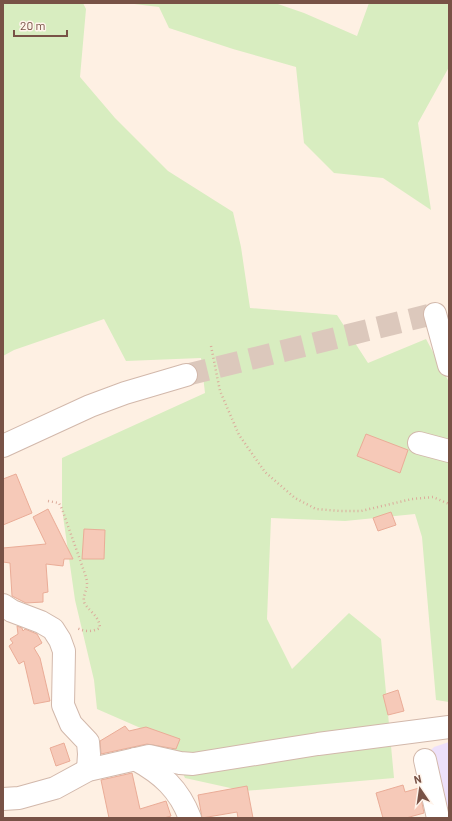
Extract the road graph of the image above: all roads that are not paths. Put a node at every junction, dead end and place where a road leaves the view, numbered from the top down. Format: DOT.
graph roads {
  1 [pos="438,313"];
  2 [pos="449,365"];
  3 [pos="186,375"];
  4 [pos="420,443"];
  5 [pos="3,446"];
  6 [pos="449,451"];
  7 [pos="6,614"];
  8 [pos="449,727"];
  9 [pos="136,759"];
  10 [pos="425,760"];
  11 [pos="88,770"];
  12 [pos="3,799"];
  13 [pos="190,818"];
  14 [pos="438,818"];
  1 -- 2 [label="street"];
  3 -- 5 [label="street"];
  4 -- 6 [label="street"];
  7 -- 11 [label="street"];
  8 -- 9 [label="street"];
  9 -- 11 [label="street"];
  9 -- 13 [label="street"];
  10 -- 14 [label="street"];
  11 -- 12 [label="street"];
}
